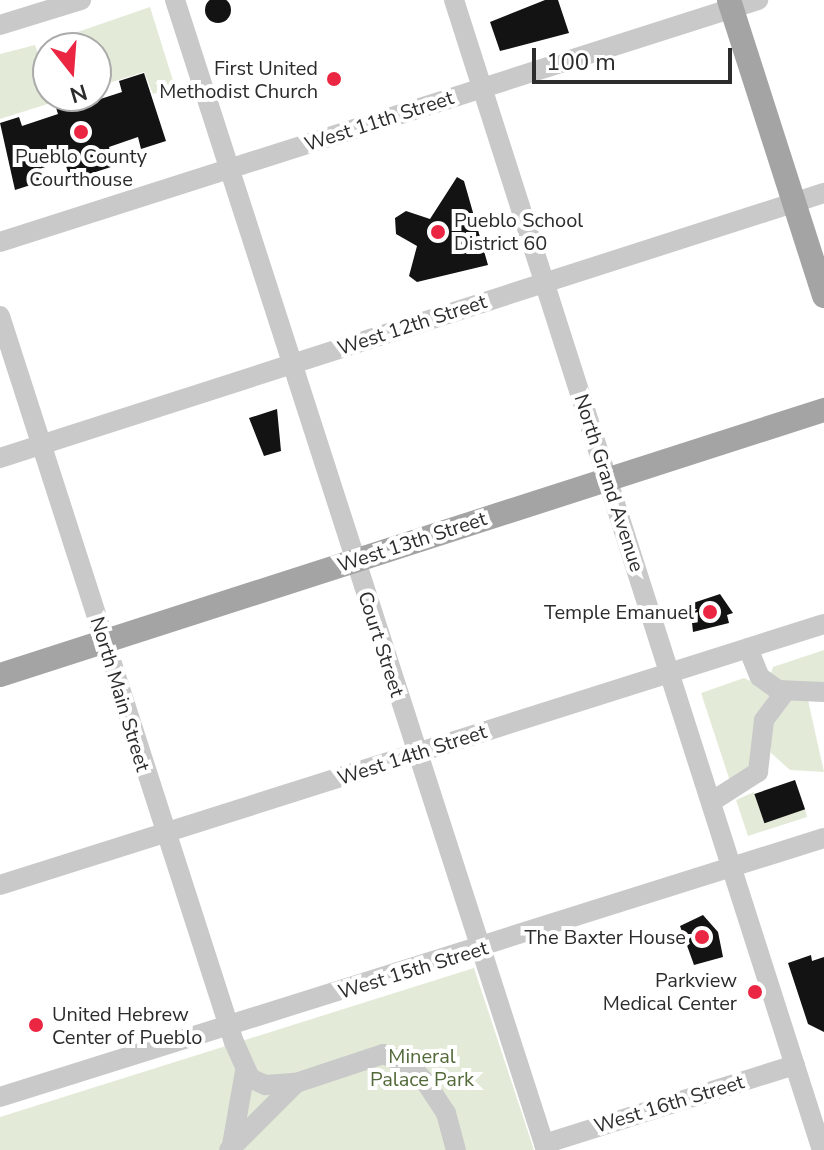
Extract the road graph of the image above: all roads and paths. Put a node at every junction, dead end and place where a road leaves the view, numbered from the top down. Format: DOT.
graph roads {
  1 [pos="81,0"];
  2 [pos="175,0"];
  3 [pos="454,0"];
  4 [pos="758,0"];
  5 [pos="730,4"];
  6 [pos="0,25"];
  7 [pos="482,88"];
  8 [pos="229,169"];
  9 [pos="824,193"];
  10 [pos="794,203"];
  11 [pos="0,242"];
  12 [pos="543,283"];
  13 [pos="824,296"];
  14 [pos="0,316"];
  15 [pos="292,363"];
  16 [pos="824,410"];
  17 [pos="41,445"];
  18 [pos="0,458"];
  19 [pos="609,480"];
  20 [pos="355,561"];
  21 [pos="824,624"];
  22 [pos="104,640"];
  23 [pos="748,648"];
  24 [pos="670,673"];
  25 [pos="0,675"];
  26 [pos="785,692"];
  27 [pos="824,692"];
  28 [pos="416,754"];
  29 [pos="711,802"];
  30 [pos="164,834"];
  31 [pos="824,838"];
  32 [pos="733,869"];
  33 [pos="0,885"];
  34 [pos="480,950"];
  35 [pos="229,1027"];
  36 [pos="795,1065"];
  37 [pos="245,1071"];
  38 [pos="296,1083"];
  39 [pos="0,1097"];
  40 [pos="545,1147"];
  41 [pos="230,1148"];
  42 [pos="456,1150"];
  43 [pos="822,1150"];
  1 -- 6 [label="street"];
  2 -- 8 [label="street, Court Street"];
  3 -- 7 [label="street, North Grand Avenue"];
  4 -- 5 [label="street, West 11th Street"];
  5 -- 7 [label="street, West 11th Street"];
  5 -- 10 [label="main road"];
  7 -- 8 [label="street, West 11th Street"];
  7 -- 12 [label="street, North Grand Avenue"];
  8 -- 11 [label="street, West 11th Street"];
  8 -- 15 [label="street, Court Street"];
  9 -- 10 [label="street, West 12th Street"];
  10 -- 12 [label="street, West 12th Street"];
  10 -- 13 [label="main road"];
  12 -- 15 [label="street, West 12th Street"];
  12 -- 19 [label="street, North Grand Avenue"];
  14 -- 17 [label="street, North Main Street"];
  15 -- 17 [label="street, West 12th Street"];
  15 -- 20 [label="street, Court Street"];
  16 -- 19 [label="main road, West 13th Street"];
  17 -- 18 [label="street, West 12th Street"];
  17 -- 22 [label="street, North Main Street"];
  19 -- 20 [label="main road, West 13th Street"];
  19 -- 24 [label="street, North Grand Avenue"];
  20 -- 22 [label="main road, West 13th Street"];
  20 -- 28 [label="street, Court Street"];
  21 -- 23 [label="street, West 14th Street"];
  22 -- 25 [label="main road, West 13th Street"];
  22 -- 30 [label="street, North Main Street"];
  23 -- 24 [label="street, West 14th Street"];
  23 -- 26 [label="street"];
  24 -- 28 [label="street, West 14th Street"];
  24 -- 29 [label="street, North Grand Avenue"];
  26 -- 27 [label="street"];
  26 -- 29 [label="street"];
  28 -- 30 [label="street, West 14th Street"];
  28 -- 34 [label="street, Court Street"];
  29 -- 32 [label="street, North Grand Avenue"];
  30 -- 33 [label="street, West 14th Street"];
  30 -- 35 [label="street, North Main Street"];
  31 -- 32 [label="street, West 15th Street"];
  32 -- 34 [label="street, West 15th Street"];
  32 -- 36 [label="street, North Grand Avenue"];
  34 -- 35 [label="street, West 15th Street"];
  34 -- 40 [label="street, Court Street"];
  35 -- 37 [label="street, North Main Street"];
  35 -- 39 [label="street, West 15th Street"];
  36 -- 40 [label="street, West 16th Street"];
  36 -- 43 [label="street, North Grand Avenue"];
  37 -- 38 [label="street, North Main Street"];
  37 -- 41 [label="street, North Main Street"];
  38 -- 41 [label="street, North Main Street"];
  38 -- 42 [label="street, North Main Street"];
}
